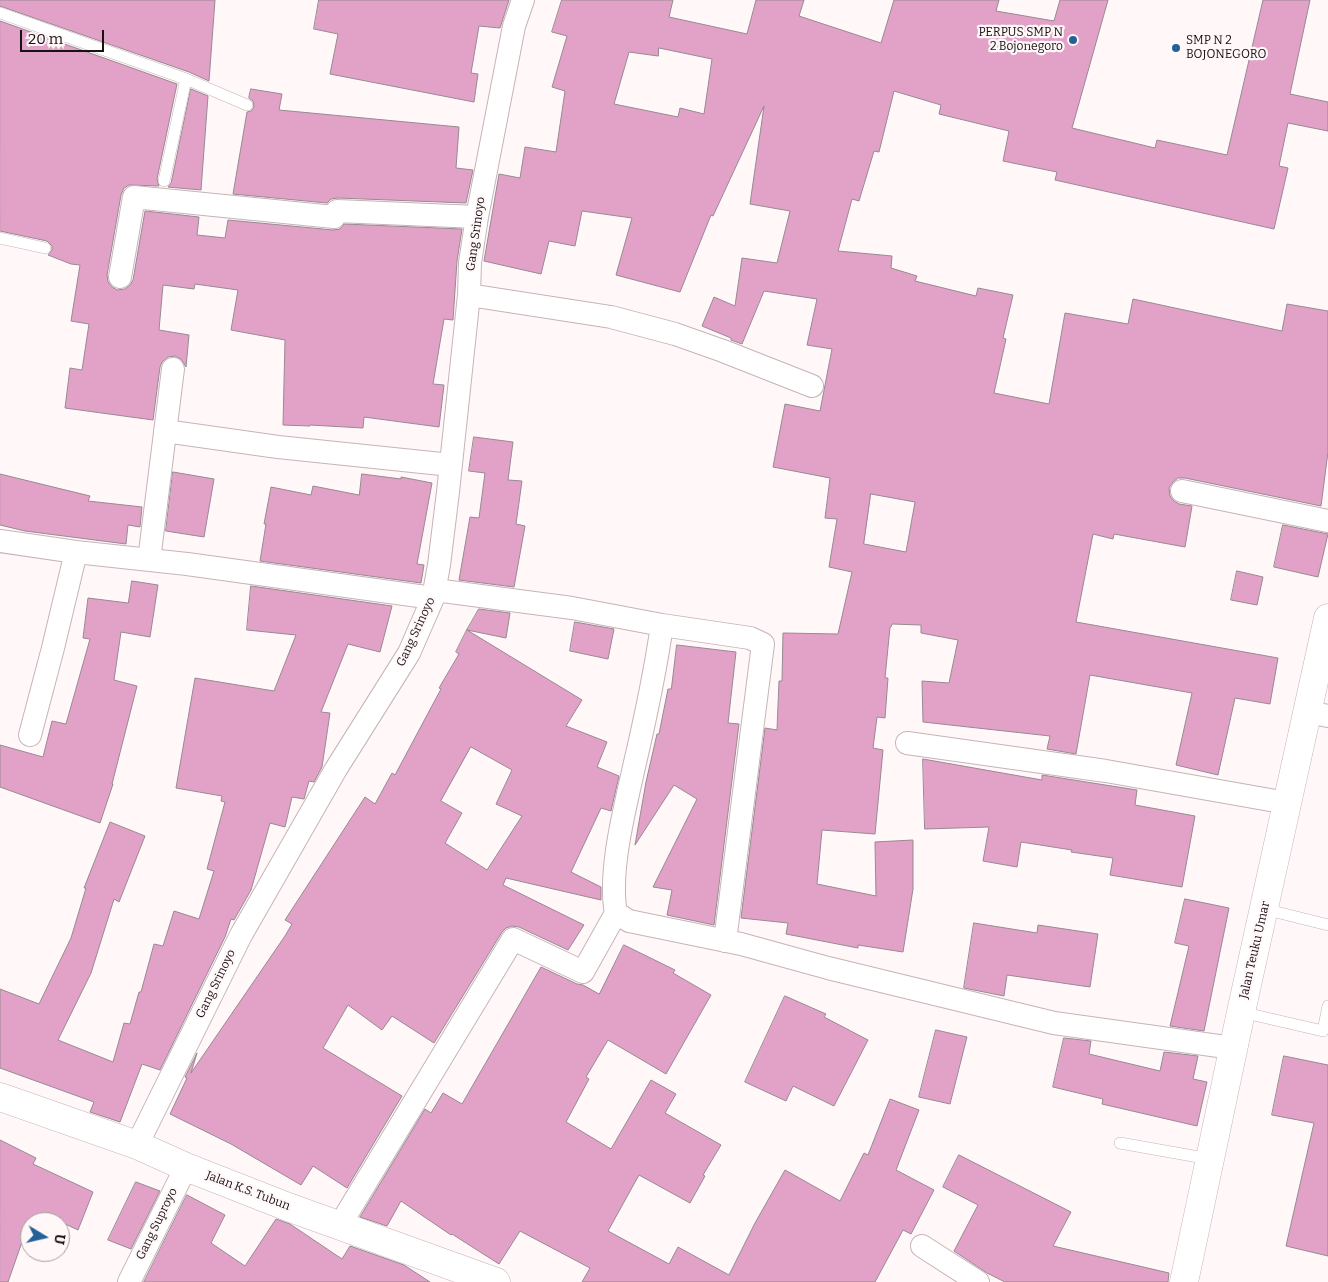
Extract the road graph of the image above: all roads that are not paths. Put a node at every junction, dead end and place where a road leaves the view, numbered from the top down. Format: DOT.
graph roads {
  1 [pos="523,0"];
  2 [pos="0,13"];
  3 [pos="186,79"];
  4 [pos="247,105"];
  5 [pos="164,181"];
  6 [pos="477,217"];
  7 [pos="0,238"];
  8 [pos="45,248"];
  9 [pos="120,277"];
  10 [pos="469,295"];
  11 [pos="173,368"];
  12 [pos="812,386"];
  13 [pos="166,431"];
  14 [pos="451,466"];
  15 [pos="1182,491"];
  16 [pos="1328,521"];
  17 [pos="0,541"];
  18 [pos="76,552"];
  19 [pos="149,560"];
  20 [pos="434,594"];
  21 [pos="1328,618"];
  22 [pos="662,625"];
  23 [pos="1318,714"];
  24 [pos="30,735"];
  25 [pos="907,743"];
  26 [pos="1287,802"];
  27 [pos="1264,909"];
  28 [pos="616,913"];
  29 [pos="1328,925"];
  30 [pos="725,941"];
  31 [pos="1328,1006"];
  32 [pos="1241,1012"];
  33 [pos="1233,1048"];
  34 [pos="0,1097"];
  35 [pos="1120,1143"];
  36 [pos="137,1145"];
  37 [pos="1210,1159"];
  38 [pos="186,1166"];
  39 [pos="340,1225"];
  40 [pos="922,1246"];
  41 [pos="128,1282"];
  42 [pos="496,1282"];
  43 [pos="978,1282"];
  44 [pos="1184,1282"];
  1 -- 6 [label="street, Gang Srinoyo"];
  2 -- 3 [label="lane"];
  3 -- 4 [label="lane"];
  3 -- 5 [label="lane"];
  6 -- 9 [label="street"];
  6 -- 10 [label="street, Gang Srinoyo"];
  7 -- 8 [label="lane"];
  10 -- 12 [label="street"];
  10 -- 14 [label="street, Gang Srinoyo"];
  11 -- 13 [label="street"];
  13 -- 14 [label="street"];
  13 -- 19 [label="street"];
  14 -- 20 [label="street, Gang Srinoyo"];
  15 -- 16 [label="street"];
  17 -- 18 [label="street"];
  18 -- 19 [label="street"];
  18 -- 24 [label="street"];
  19 -- 20 [label="street"];
  20 -- 22 [label="street"];
  20 -- 36 [label="street, Gang Srinoyo"];
  21 -- 23 [label="main road, Jalan Teuku Umar"];
  22 -- 28 [label="street"];
  22 -- 30 [label="street"];
  23 -- 26 [label="main road, Jalan Teuku Umar"];
  25 -- 26 [label="street"];
  26 -- 27 [label="main road, Jalan Teuku Umar"];
  27 -- 29 [label="lane"];
  27 -- 32 [label="main road, Jalan Teuku Umar"];
  28 -- 30 [label="street"];
  28 -- 39 [label="street"];
  30 -- 33 [label="street"];
  31 -- 32 [label="lane"];
  32 -- 33 [label="main road, Jalan Teuku Umar"];
  33 -- 37 [label="main road, Jalan Teuku Umar"];
  34 -- 36 [label="main road, Jalan K.S. Tubun"];
  35 -- 37 [label="lane"];
  36 -- 38 [label="main road, Jalan K.S. Tubun"];
  37 -- 44 [label="main road, Jalan Teuku Umar"];
  38 -- 39 [label="main road, Jalan K.S. Tubun"];
  38 -- 41 [label="street, Gang Suproyo"];
  39 -- 42 [label="main road, Jalan K.S. Tubun"];
  40 -- 43 [label="street"];
}
